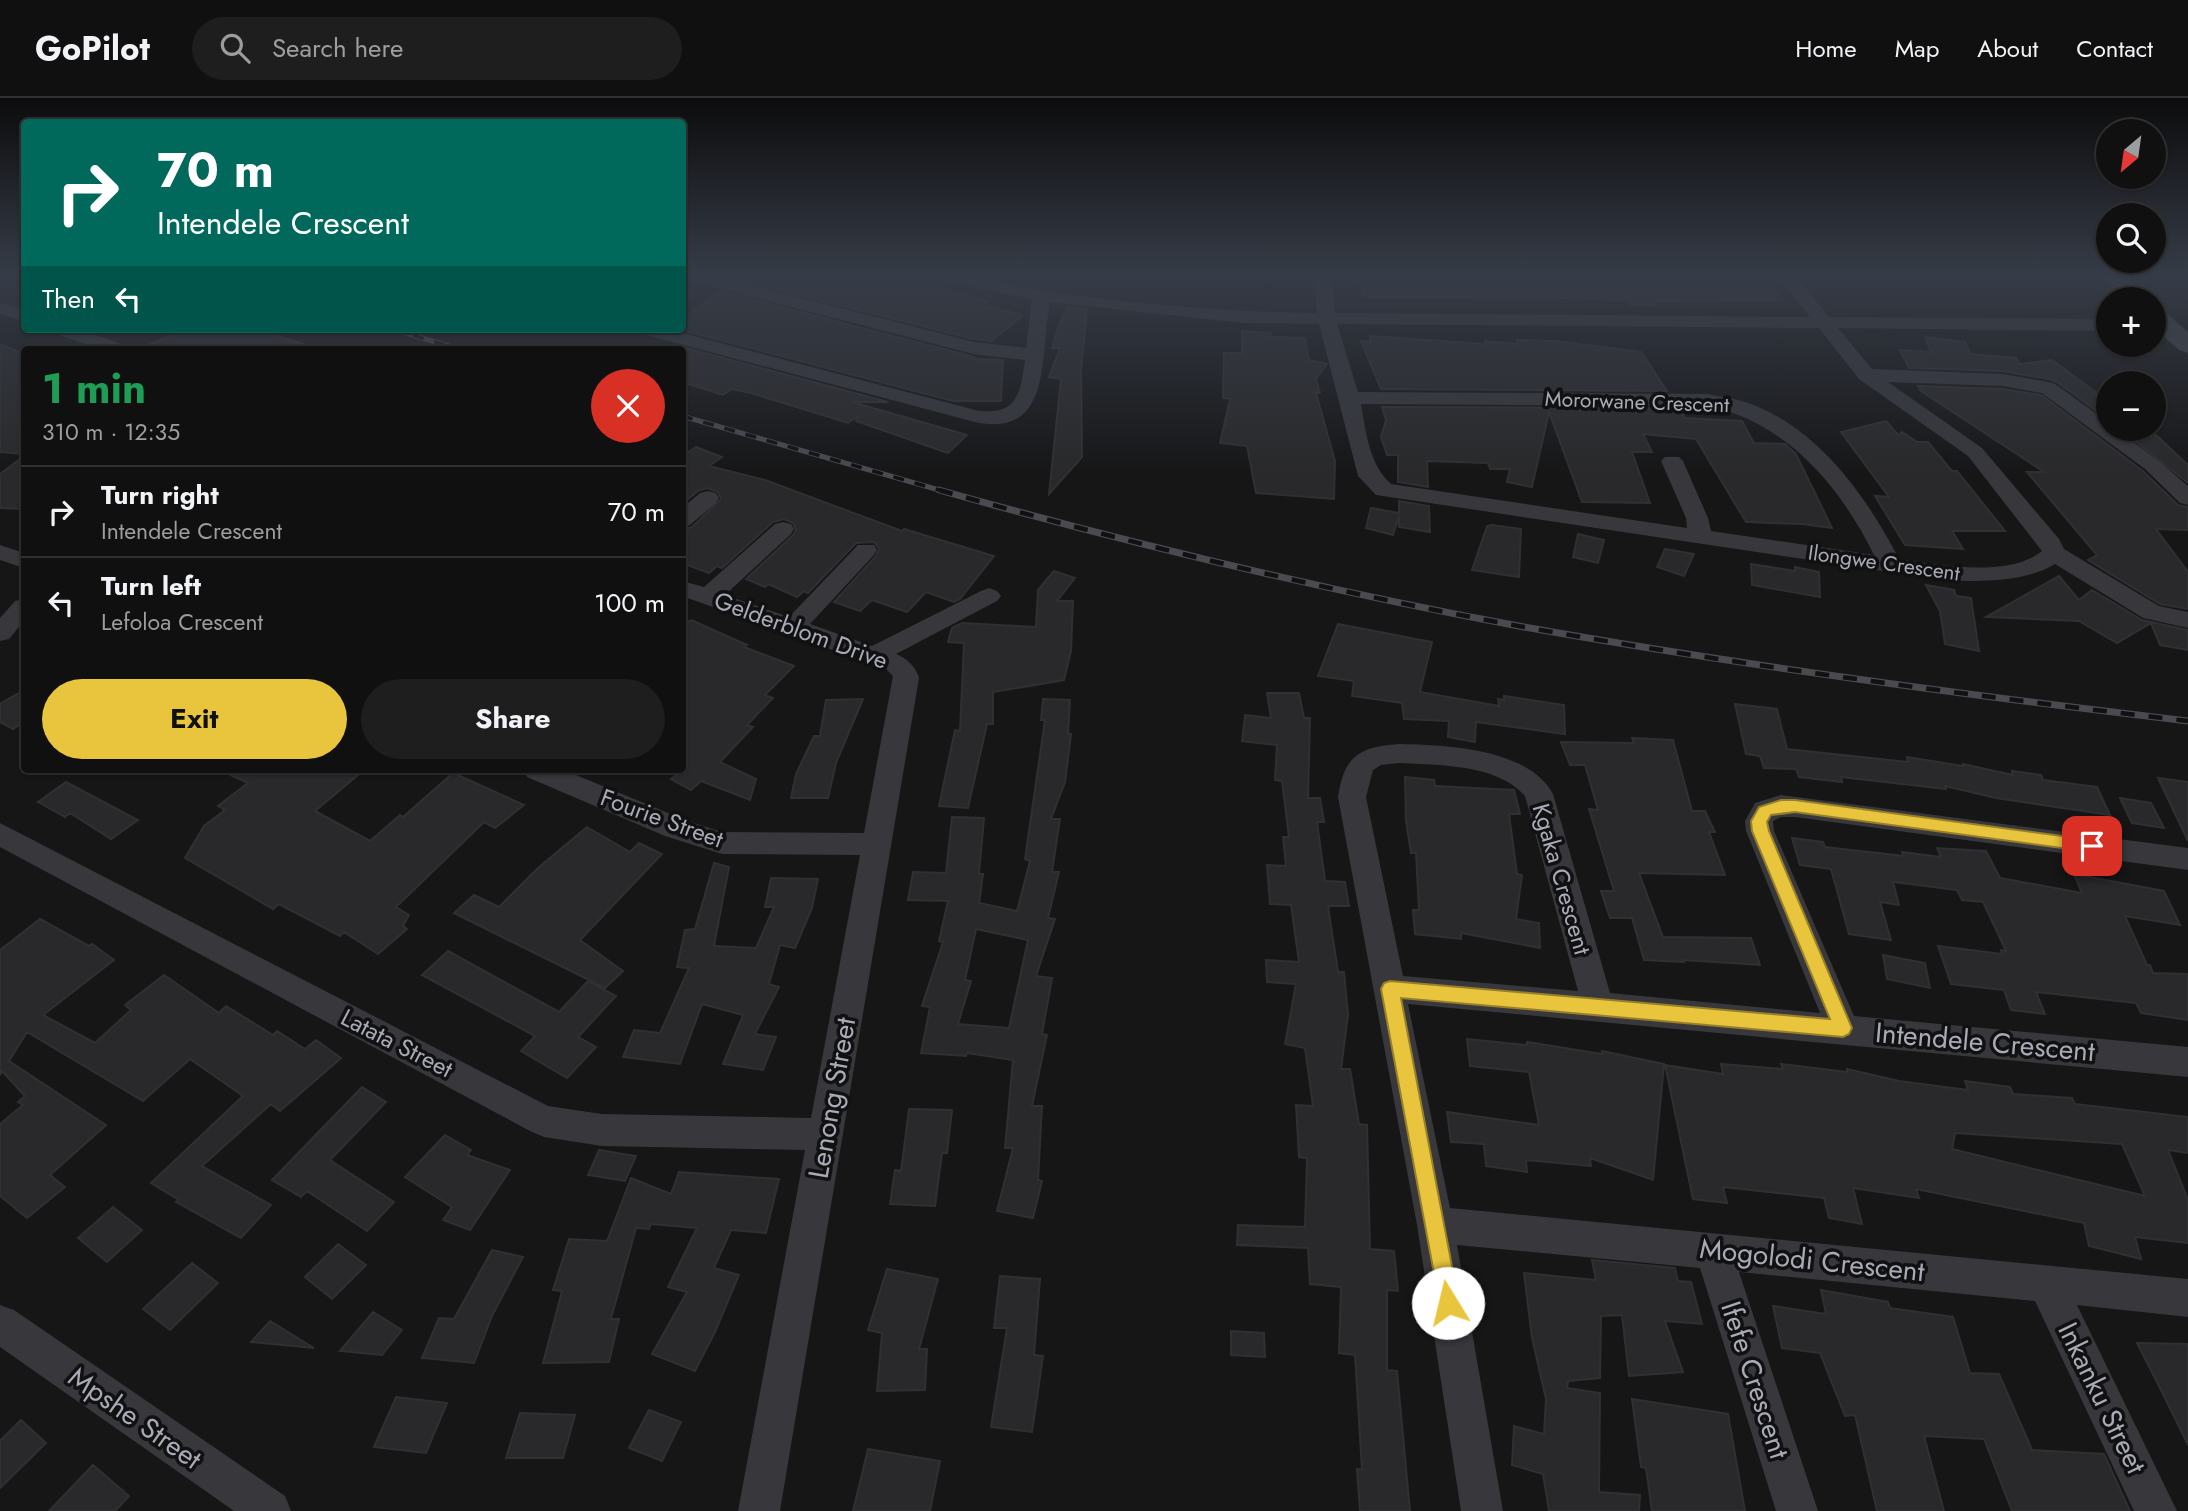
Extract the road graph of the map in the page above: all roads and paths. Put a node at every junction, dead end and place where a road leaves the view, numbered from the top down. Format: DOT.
graph roads {
  1 [pos="695,342"];
  2 [pos="950,342"];
  3 [pos="1035,342"];
  4 [pos="1333,342"];
  5 [pos="1840,342"];
  6 [pos="2175,342"];
  7 [pos="1034,355"];
  8 [pos="2188,355"];
  9 [pos="1866,375"];
  10 [pos="1350,398"];
  11 [pos="1672,461"];
  12 [pos="2188,498"];
  13 [pos="708,499"];
  14 [pos="686,517"];
  15 [pos="783,529"];
  16 [pos="1700,536"];
  17 [pos="866,550"];
  18 [pos="0,552"];
  19 [pos="2054,553"];
  20 [pos="21,560"];
  21 [pos="1891,566"];
  22 [pos="686,589"];
  23 [pos="989,596"];
  24 [pos="708,597"];
  25 [pos="21,610"];
  26 [pos="2188,620"];
  27 [pos="794,627"];
  28 [pos="0,633"];
  29 [pos="875,655"];
  30 [pos="906,686"];
  31 [pos="544,773"];
  32 [pos="0,834"];
  33 [pos="876,845"];
  34 [pos="2188,859"];
  35 [pos="1390,989"];
  36 [pos="1598,1006"];
  37 [pos="1843,1028"];
  38 [pos="2188,1062"];
  39 [pos="825,1134"];
  40 [pos="1435,1225"];
  41 [pos="1713,1250"];
  42 [pos="2047,1285"];
  43 [pos="2188,1298"];
  44 [pos="0,1324"];
  45 [pos="270,1511"];
  46 [pos="759,1511"];
  47 [pos="1482,1511"];
  48 [pos="1797,1511"];
  49 [pos="2156,1511"];
  1 -- 7 [label="street"];
  2 -- 7 [label="street"];
  3 -- 7 [label="street"];
  4 -- 10 [label="street, Ilongwe Crescent"];
  5 -- 9 [label="street"];
  6 -- 8 [label="main road"];
  9 -- 12 [label="street"];
  9 -- 19 [label="street"];
  10 -- 16 [label="street, Ilongwe Crescent"];
  10 -- 21 [label="street, Mororwane Crescent"];
  11 -- 16 [label="street"];
  13 -- 14 [label="street"];
  15 -- 24 [label="street"];
  16 -- 21 [label="street, Ilongwe Crescent"];
  17 -- 27 [label="street"];
  18 -- 20 [label="street"];
  19 -- 21 [label="street, Ilongwe Crescent"];
  19 -- 26 [label="street"];
  22 -- 24 [label="street, Gelderblom Drive"];
  23 -- 29 [label="street"];
  24 -- 27 [label="street, Gelderblom Drive"];
  25 -- 28 [label="street"];
  27 -- 29 [label="street, Gelderblom Drive"];
  29 -- 30 [label="street, Gelderblom Drive"];
  30 -- 33 [label="street, Lenong Street"];
  31 -- 33 [label="street, Fourie Street"];
  32 -- 39 [label="street, Latata Street"];
  33 -- 39 [label="street, Lenong Street"];
  34 -- 37 [label="street"];
  35 -- 36 [label="street, Intendele Crescent"];
  35 -- 36 [label="street, Kgaka Crescent"];
  35 -- 40 [label="street"];
  36 -- 37 [label="street, Intendele Crescent"];
  37 -- 38 [label="street, Intendele Crescent"];
  39 -- 46 [label="street, Lenong Street"];
  40 -- 41 [label="street, Mogolodi Crescent"];
  40 -- 47 [label="street"];
  41 -- 42 [label="street, Mogolodi Crescent"];
  41 -- 48 [label="street, Ifefe Crescent"];
  42 -- 43 [label="street, Mogolodi Crescent"];
  42 -- 49 [label="street, Inkanku Street"];
  44 -- 45 [label="street, Mpshe Street"];
}
